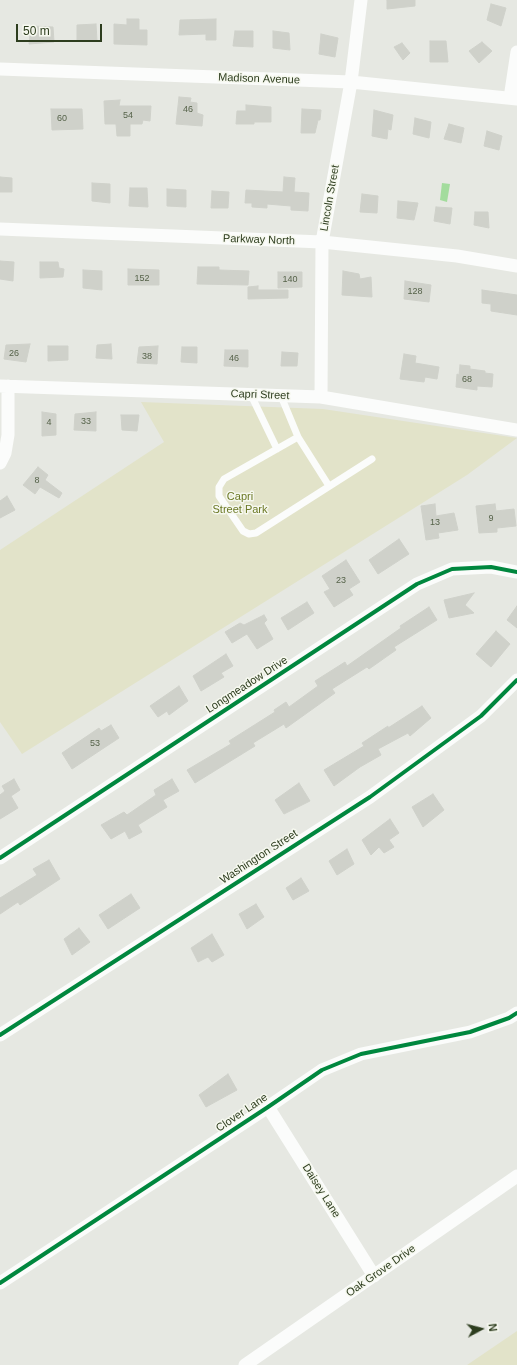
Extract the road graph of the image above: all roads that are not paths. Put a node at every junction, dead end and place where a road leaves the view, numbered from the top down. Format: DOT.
graph roads {
  1 [pos="361,0"];
  2 [pos="517,52"];
  3 [pos="0,69"];
  4 [pos="351,82"];
  5 [pos="513,98"];
  6 [pos="0,229"];
  7 [pos="322,242"];
  8 [pos="517,266"];
  9 [pos="4,386"];
  10 [pos="251,395"];
  11 [pos="280,396"];
  12 [pos="321,397"];
  13 [pos="517,430"];
  14 [pos="298,437"];
  15 [pos="277,449"];
  16 [pos="372,459"];
  17 [pos="0,463"];
  18 [pos="328,486"];
  19 [pos="517,572"];
  20 [pos="517,680"];
  21 [pos="0,858"];
  22 [pos="517,1013"];
  23 [pos="0,1035"];
  24 [pos="268,1107"];
  25 [pos="517,1176"];
  26 [pos="374,1276"];
  27 [pos="0,1283"];
  28 [pos="245,1365"];
  1 -- 4 [label="street, Lincoln Street"];
  2 -- 5 [label="street"];
  3 -- 4 [label="street, Madison Avenue"];
  4 -- 5 [label="street, Madison Avenue"];
  4 -- 7 [label="street, Lincoln Street"];
  6 -- 7 [label="street, Parkway North"];
  7 -- 8 [label="street, Parkway North"];
  7 -- 12 [label="street, Lincoln Street"];
  9 -- 10 [label="street, Capri Street"];
  9 -- 17 [label="street"];
  10 -- 11 [label="street, Capri Street"];
  10 -- 15 [label="lane"];
  11 -- 12 [label="street, Capri Street"];
  11 -- 14 [label="lane"];
  12 -- 13 [label="street, Capri Street"];
  14 -- 15 [label="lane"];
  14 -- 18 [label="lane"];
  15 -- 18 [label="lane"];
  16 -- 18 [label="lane"];
  19 -- 21 [label="street, Longmeadow Drive"];
  20 -- 23 [label="street, Washington Street"];
  22 -- 24 [label="street, Clover Lane"];
  24 -- 26 [label="street, Daisey Lane"];
  24 -- 27 [label="street, Clover Lane"];
  25 -- 26 [label="street, Oak Grove Drive"];
  26 -- 28 [label="street, Oak Grove Drive"];
}
